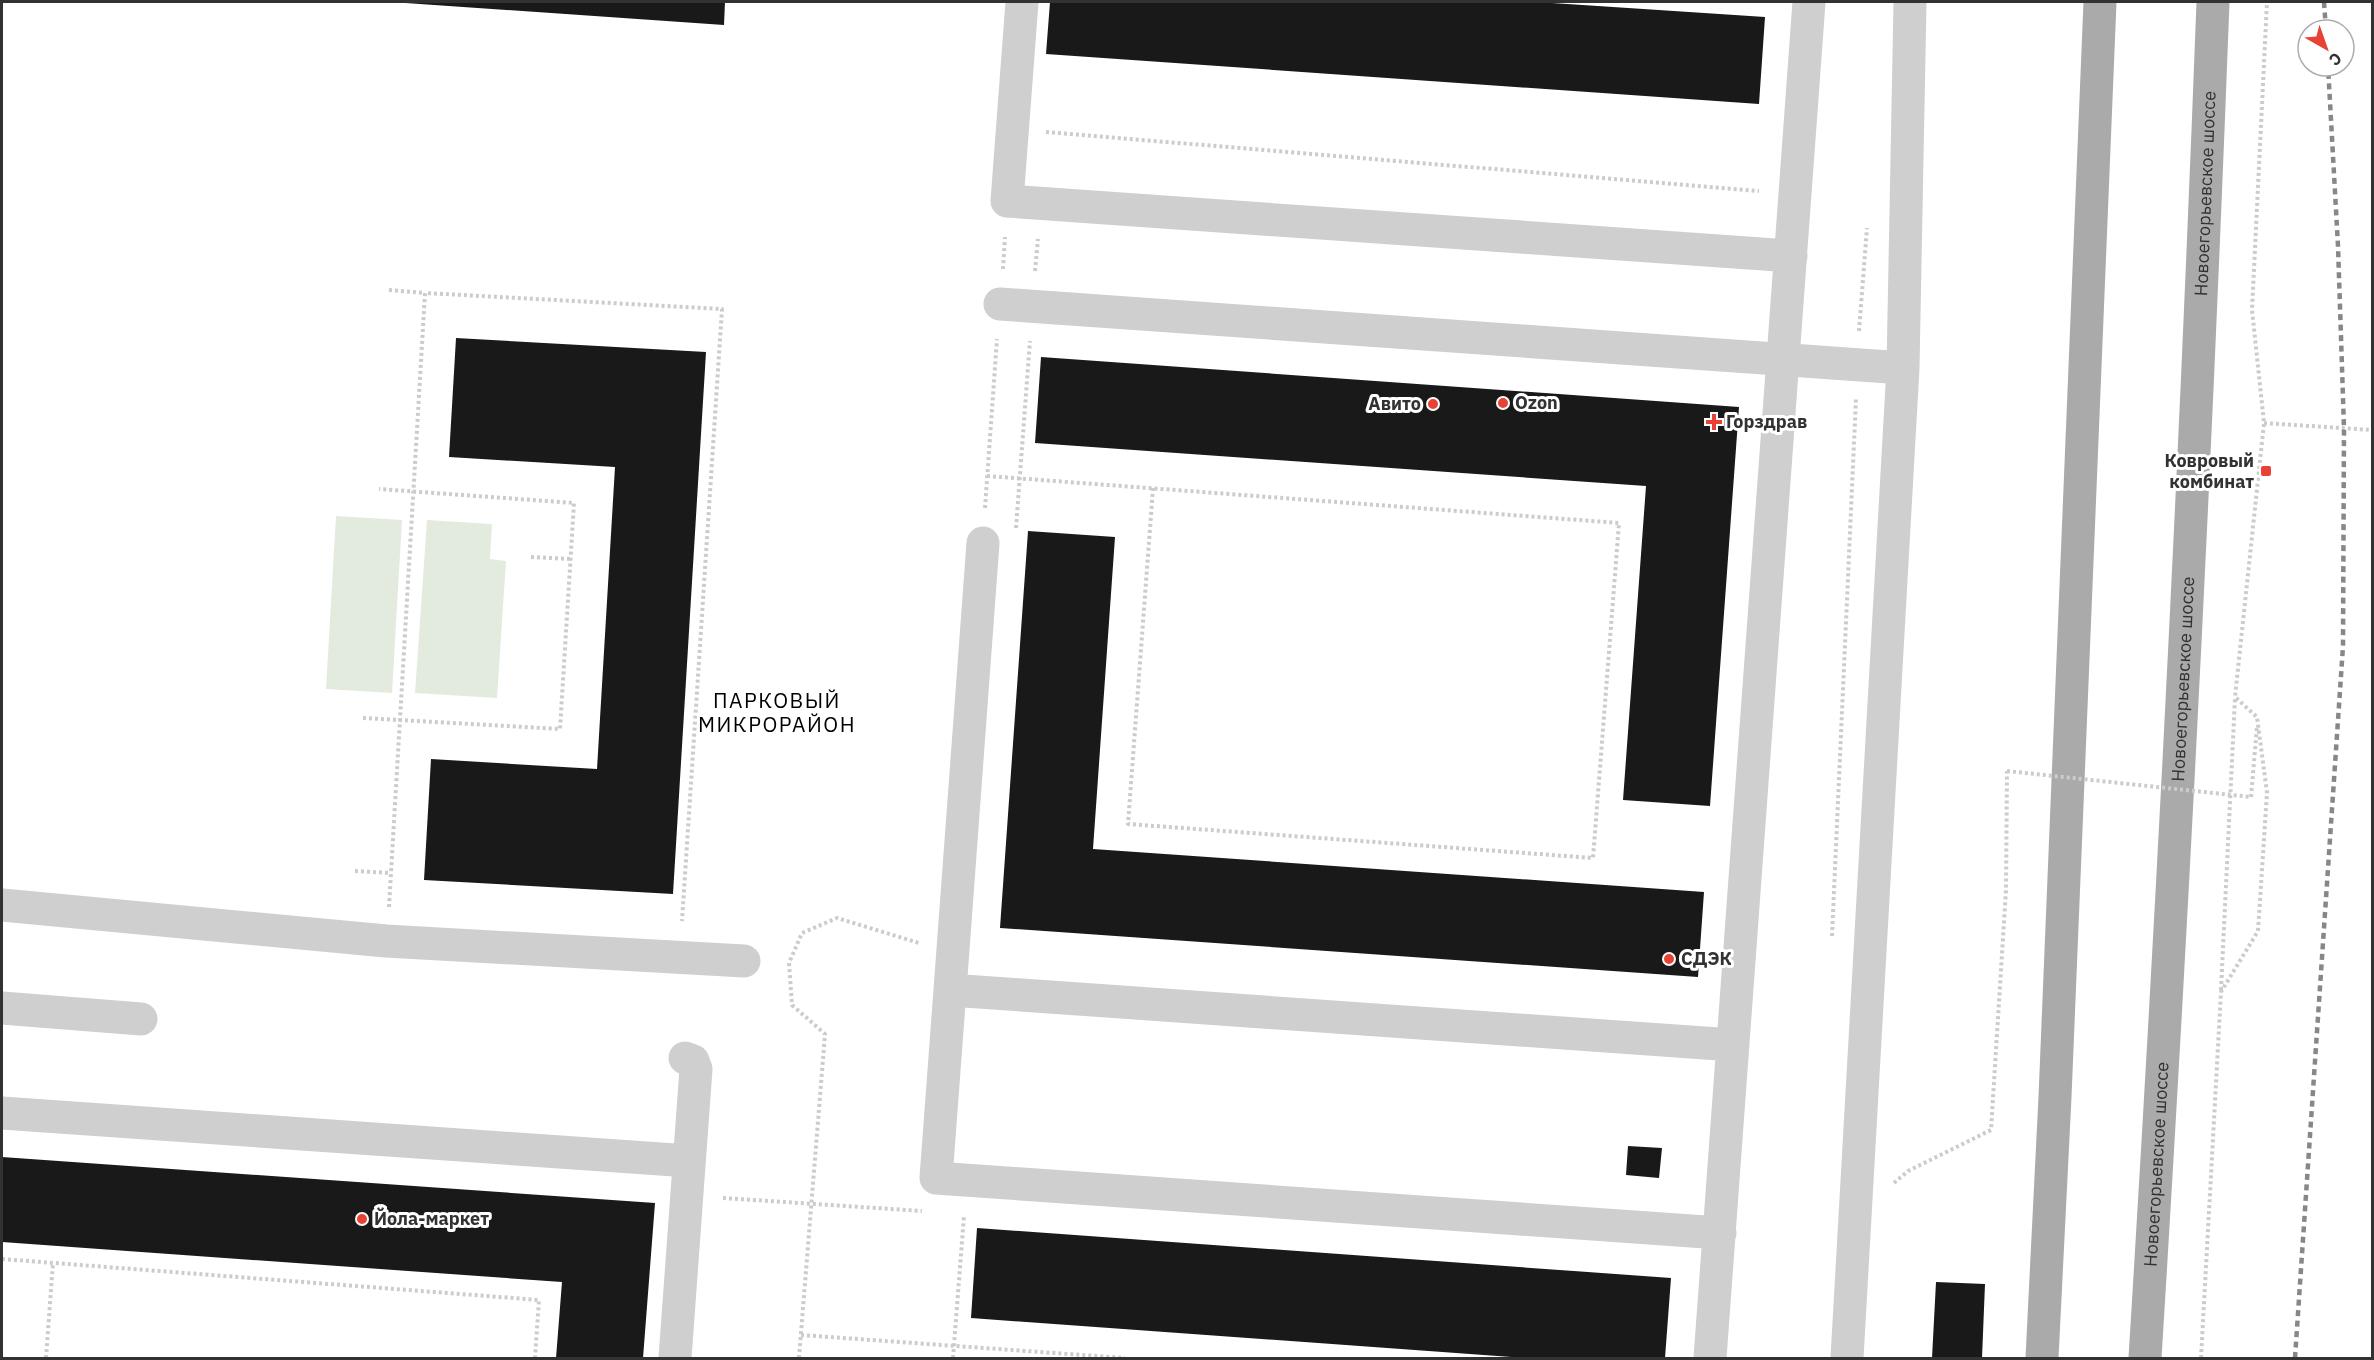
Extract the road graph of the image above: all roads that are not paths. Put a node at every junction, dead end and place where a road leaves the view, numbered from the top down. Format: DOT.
graph roads {
  1 [pos="1022,2"];
  2 [pos="1809,2"];
  3 [pos="1910,2"];
  4 [pos="2100,2"];
  5 [pos="2213,2"];
  6 [pos="1791,256"];
  7 [pos="1000,304"];
  8 [pos="1783,359"];
  9 [pos="1904,368"];
  10 [pos="983,543"];
  11 [pos="2,905"];
  12 [pos="744,961"];
  13 [pos="950,990"];
  14 [pos="2,1008"];
  15 [pos="141,1020"];
  16 [pos="1733,1045"];
  17 [pos="685,1058"];
  18 [pos="2,1113"];
  19 [pos="689,1161"];
  20 [pos="1720,1233"];
  21 [pos="675,1359"];
  22 [pos="1710,1359"];
  23 [pos="1847,1359"];
  24 [pos="2042,1359"];
  25 [pos="2145,1359"];
  1 -- 6 [label="lane"];
  2 -- 6 [label="lane"];
  3 -- 9 [label="lane"];
  4 -- 24 [label="main road"];
  5 -- 25 [label="main road, Новоегорьевское шоссе"];
  6 -- 8 [label="lane"];
  7 -- 8 [label="lane"];
  8 -- 9 [label="lane"];
  8 -- 16 [label="lane"];
  9 -- 23 [label="lane"];
  10 -- 13 [label="lane"];
  11 -- 12 [label="lane"];
  13 -- 16 [label="lane"];
  13 -- 20 [label="lane"];
  14 -- 15 [label="lane"];
  16 -- 20 [label="lane"];
  17 -- 19 [label="lane"];
  18 -- 19 [label="lane"];
  19 -- 21 [label="lane"];
  20 -- 22 [label="lane"];
}
